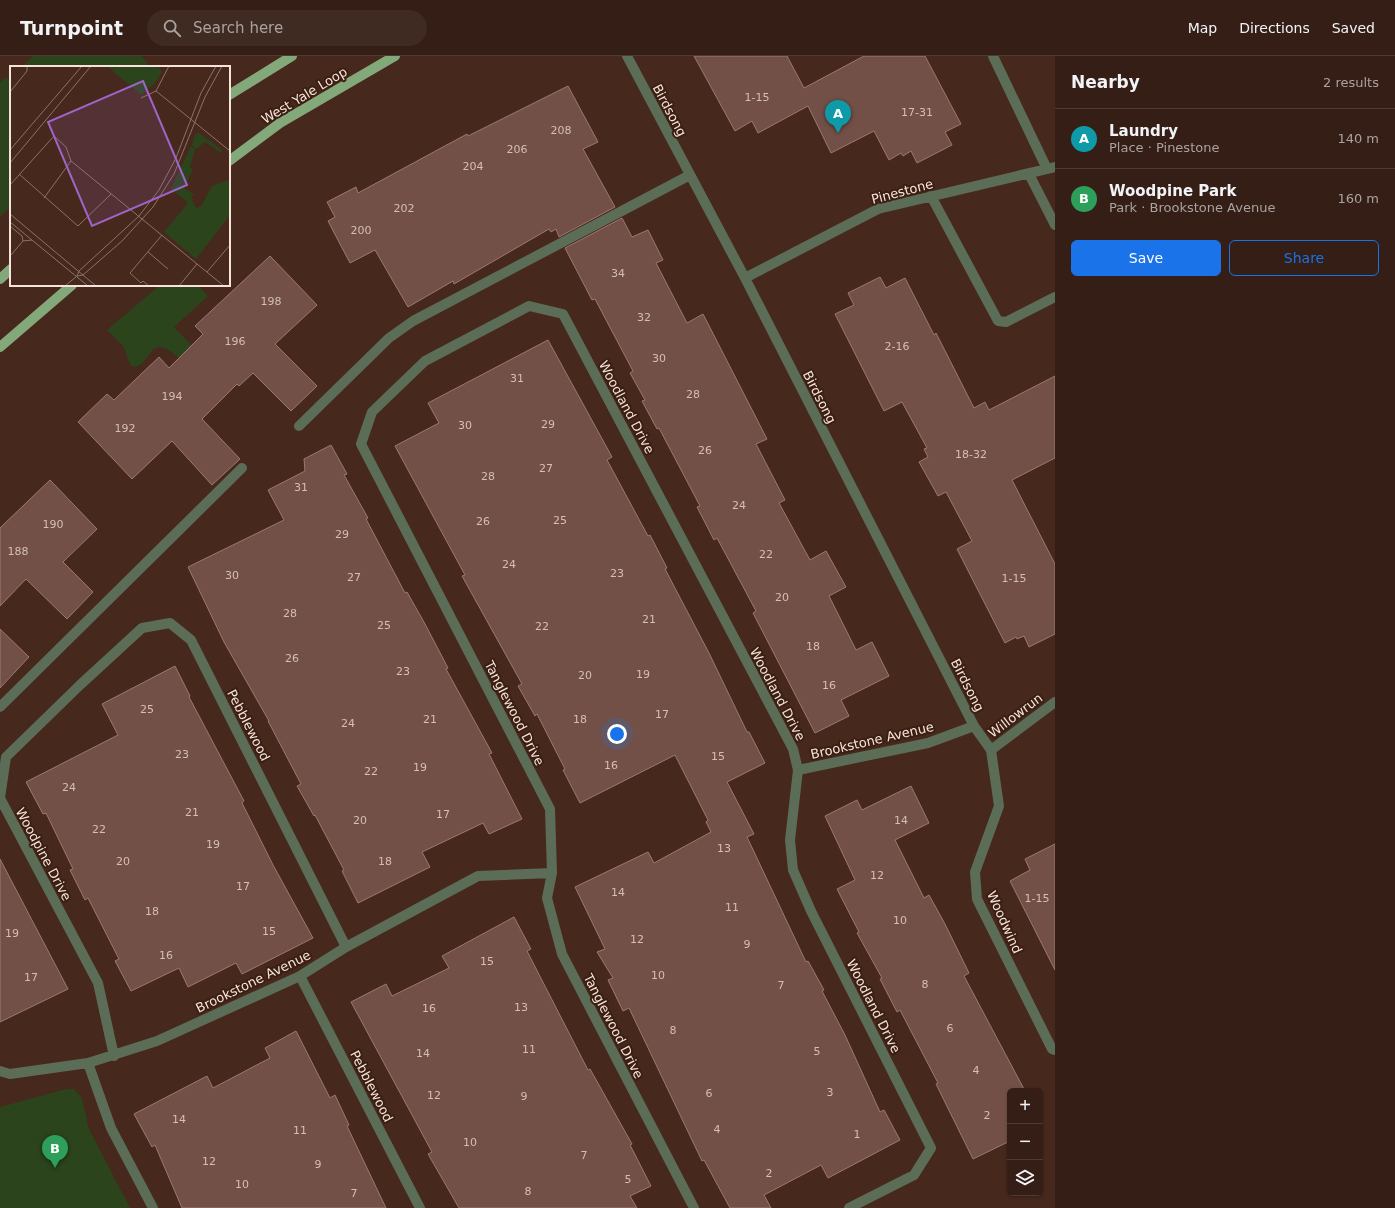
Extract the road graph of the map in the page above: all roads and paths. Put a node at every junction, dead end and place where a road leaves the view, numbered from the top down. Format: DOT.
graph roads {
  1 [pos="292,56"];
  2 [pos="395,56"];
  3 [pos="627,56"];
  4 [pos="993,56"];
  5 [pos="230,94"];
  6 [pos="230,160"];
  7 [pos="1051,168"];
  8 [pos="1029,174"];
  9 [pos="690,175"];
  10 [pos="931,196"];
  11 [pos="1055,225"];
  12 [pos="10,270"];
  13 [pos="745,278"];
  14 [pos="0,279"];
  15 [pos="71,286"];
  16 [pos="1055,297"];
  17 [pos="529,306"];
  18 [pos="0,347"];
  19 [pos="299,426"];
  20 [pos="242,468"];
  21 [pos="80,685"];
  22 [pos="1055,702"];
  23 [pos="0,707"];
  24 [pos="974,726"];
  25 [pos="991,750"];
  26 [pos="798,770"];
  27 [pos="552,873"];
  28 [pos="346,947"];
  29 [pos="300,976"];
  30 [pos="1055,1050"];
  31 [pos="114,1056"];
  32 [pos="88,1063"];
  33 [pos="0,1071"];
  34 [pos="153,1208"];
  35 [pos="420,1208"];
  36 [pos="694,1208"];
  37 [pos="848,1208"];
  1 -- 5 [label="main road"];
  2 -- 6 [label="main road, West Yale Loop"];
  3 -- 9 [label="street, Birdsong"];
  4 -- 7 [label="street"];
  7 -- 8 [label="street, Pinestone"];
  8 -- 10 [label="street, Pinestone"];
  8 -- 11 [label="street"];
  9 -- 13 [label="street, Birdsong"];
  9 -- 19 [label="street"];
  10 -- 13 [label="street, Pinestone"];
  10 -- 16 [label="street"];
  12 -- 14 [label="main road"];
  13 -- 24 [label="street, Birdsong"];
  15 -- 18 [label="main road"];
  17 -- 26 [label="street, Woodland Drive"];
  17 -- 27 [label="street, Tanglewood Drive"];
  20 -- 23 [label="street"];
  21 -- 28 [label="street, Pebblewood"];
  21 -- 31 [label="street, Woodpine Drive"];
  22 -- 25 [label="street, Willowrun"];
  24 -- 25 [label="street, Birdsong"];
  24 -- 26 [label="street, Brookstone Avenue"];
  25 -- 30 [label="street, Woodwind"];
  26 -- 37 [label="street, Woodland Drive"];
  27 -- 28 [label="street, Brookstone Avenue"];
  27 -- 36 [label="street, Tanglewood Drive"];
  28 -- 29 [label="street, Brookstone Avenue"];
  29 -- 31 [label="street, Brookstone Avenue"];
  29 -- 35 [label="street, Pebblewood"];
  31 -- 32 [label="street, Brookstone Avenue"];
  32 -- 33 [label="street, Brookstone Avenue"];
  32 -- 34 [label="street"];
}
